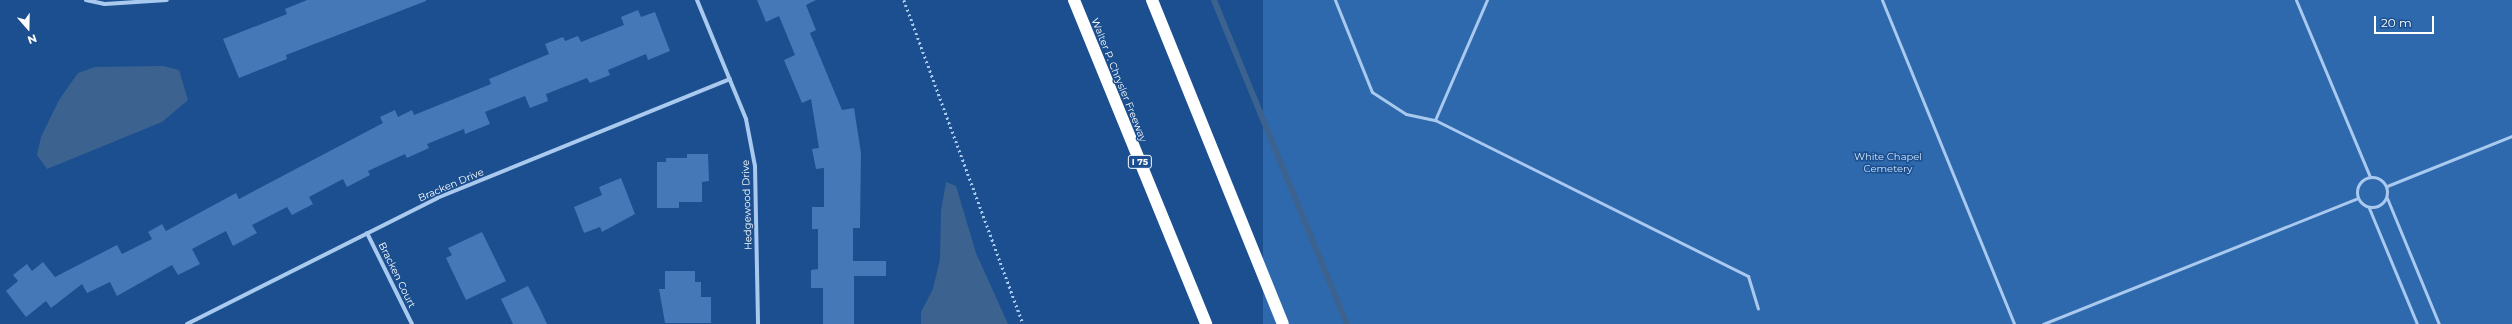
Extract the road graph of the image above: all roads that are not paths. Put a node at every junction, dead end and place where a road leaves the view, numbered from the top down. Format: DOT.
graph roads {
  1 [pos="86,0"];
  2 [pos="167,0"];
  3 [pos="697,0"];
  4 [pos="1074,0"];
  5 [pos="1152,0"];
  6 [pos="1335,0"];
  7 [pos="1486,0"];
  8 [pos="1882,0"];
  9 [pos="2296,0"];
  10 [pos="730,79"];
  11 [pos="1435,120"];
  12 [pos="2512,136"];
  13 [pos="2370,177"];
  14 [pos="2387,186"];
  15 [pos="2358,198"];
  16 [pos="2387,198"];
  17 [pos="2369,208"];
  18 [pos="367,233"];
  19 [pos="1758,308"];
  20 [pos="187,324"];
  21 [pos="412,324"];
  22 [pos="758,324"];
  23 [pos="1206,324"];
  24 [pos="1283,324"];
  25 [pos="2014,324"];
  26 [pos="2043,324"];
  27 [pos="2417,324"];
  28 [pos="2439,324"];
  1 -- 2 [label="street"];
  3 -- 10 [label="street, Hedgewood Drive"];
  4 -- 23 [label="highway, Walter P. Chrysler Freeway / I 75"];
  5 -- 24 [label="highway"];
  6 -- 11 [label="lane"];
  7 -- 11 [label="lane"];
  8 -- 25 [label="lane"];
  9 -- 13 [label="lane"];
  10 -- 18 [label="street, Bracken Drive"];
  10 -- 22 [label="street, Hedgewood Drive"];
  11 -- 19 [label="lane"];
  12 -- 14 [label="lane"];
  13 -- 14 [label="lane"];
  13 -- 15 [label="lane"];
  14 -- 16 [label="lane"];
  15 -- 17 [label="lane"];
  15 -- 26 [label="lane"];
  16 -- 17 [label="lane"];
  16 -- 28 [label="lane"];
  17 -- 27 [label="lane"];
  18 -- 20 [label="street, Bracken Drive"];
  18 -- 21 [label="street, Bracken Court"];
}
